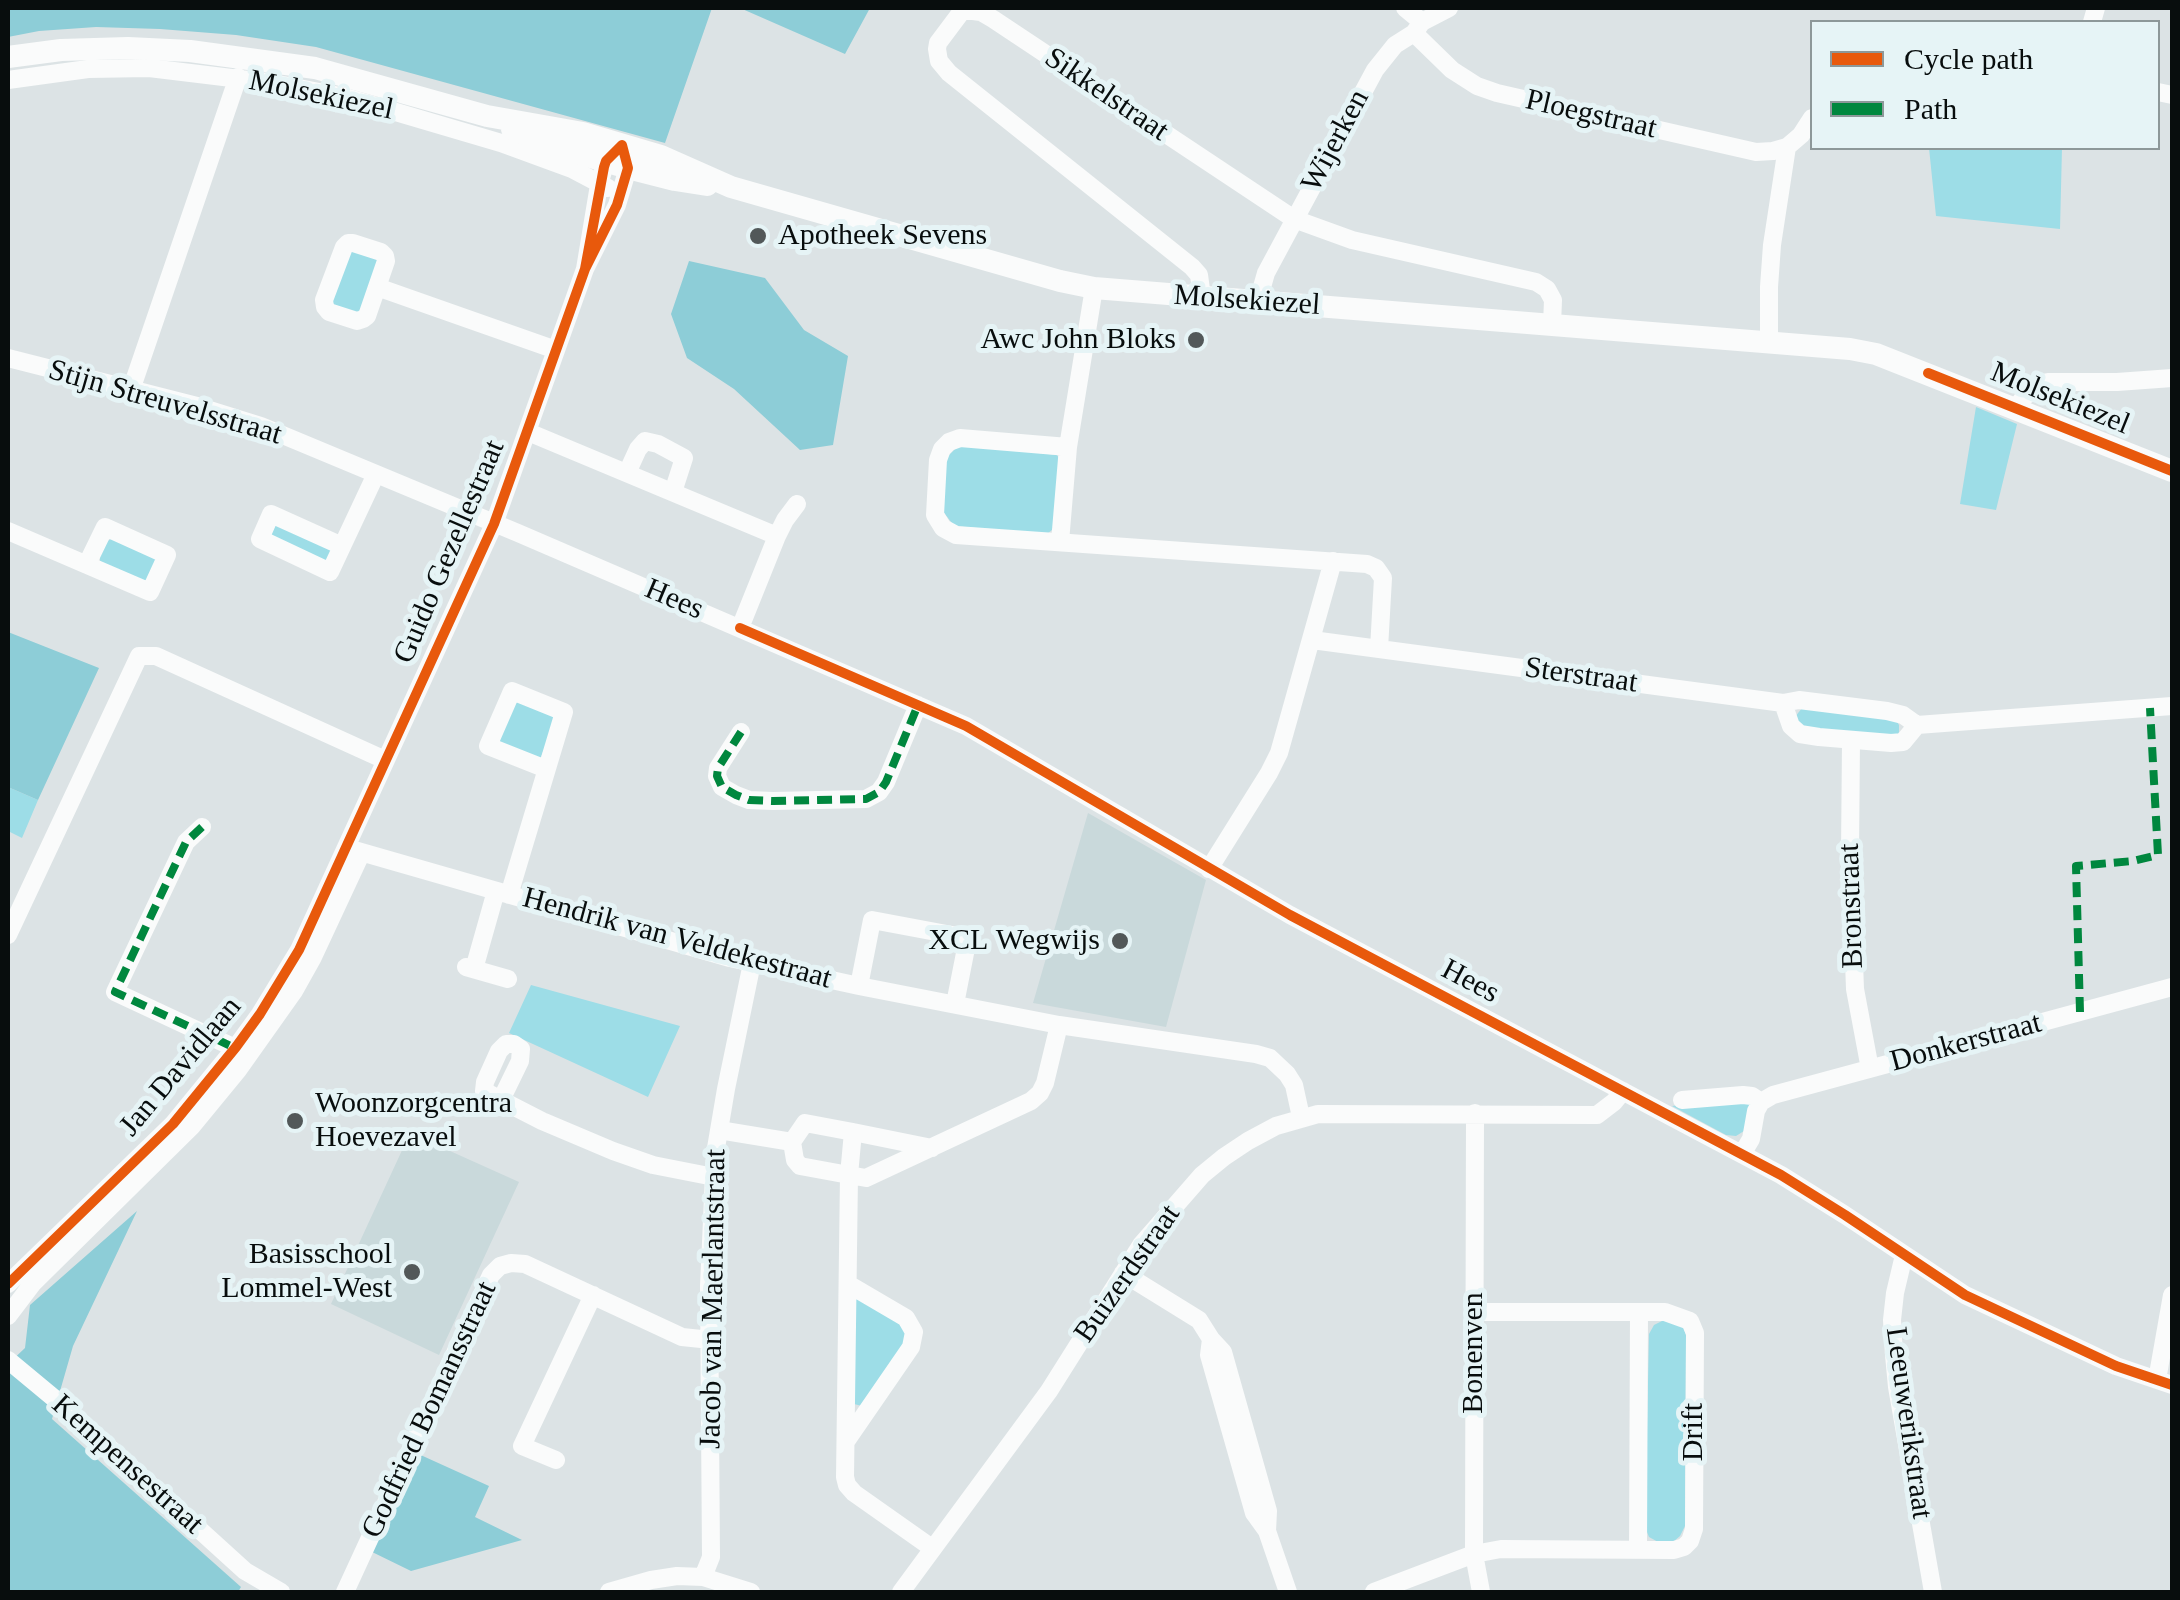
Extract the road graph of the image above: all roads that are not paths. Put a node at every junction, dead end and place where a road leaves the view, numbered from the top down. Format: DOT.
graph roads {
  1 [pos="1405,8"];
  2 [pos="1449,8"];
  3 [pos="1418,28"];
  4 [pos="8,57"];
  5 [pos="238,78"];
  6 [pos="8,80"];
  7 [pos="1810,121"];
  8 [pos="1787,146"];
  9 [pos="619,158"];
  10 [pos="600,185"];
  11 [pos="620,192"];
  12 [pos="1294,219"];
  13 [pos="584,269"];
  14 [pos="377,287"];
  15 [pos="1094,288"];
  16 [pos="1202,297"];
  17 [pos="1258,301"];
  18 [pos="1552,325"];
  19 [pos="1769,342"];
  20 [pos="556,350"];
  21 [pos="8,358"];
  22 [pos="2172,378"];
  23 [pos="131,390"];
  24 [pos="2016,408"];
  25 [pos="528,432"];
  26 [pos="1068,446"];
  27 [pos="2172,471"];
  28 [pos="626,473"];
  29 [pos="376,474"];
  30 [pos="673,492"];
  31 [pos="797,504"];
  32 [pos="494,524"];
  33 [pos="8,531"];
  34 [pos="778,536"];
  35 [pos="1060,542"];
  36 [pos="342,546"];
  37 [pos="1333,562"];
  38 [pos="87,564"];
  39 [pos="740,628"];
  40 [pos="1312,640"];
  41 [pos="1379,650"];
  42 [pos="1783,703"];
  43 [pos="918,705"];
  44 [pos="2172,706"];
  45 [pos="1917,725"];
  46 [pos="741,732"];
  47 [pos="1852,742"];
  48 [pos="384,760"];
  49 [pos="546,769"];
  50 [pos="202,827"];
  51 [pos="354,851"];
  52 [pos="1209,869"];
  53 [pos="502,893"];
  54 [pos="8,935"];
  55 [pos="306,954"];
  56 [pos="752,963"];
  57 [pos="508,979"];
  58 [pos="859,986"];
  59 [pos="2172,987"];
  60 [pos="955,1004"];
  61 [pos="1060,1025"];
  62 [pos="234,1048"];
  63 [pos="1870,1069"];
  64 [pos="1623,1091"];
  65 [pos="501,1100"];
  66 [pos="1682,1100"];
  67 [pos="1762,1102"];
  68 [pos="1474,1113"];
  69 [pos="1301,1117"];
  70 [pos="719,1130"];
  71 [pos="852,1132"];
  72 [pos="792,1142"];
  73 [pos="932,1148"];
  74 [pos="1742,1154"];
  75 [pos="849,1176"];
  76 [pos="130,1177"];
  77 [pos="714,1177"];
  78 [pos="1904,1255"];
  79 [pos="49,1256"];
  80 [pos="1123,1273"];
  81 [pos="8,1284"];
  82 [pos="848,1284"];
  83 [pos="593,1295"];
  84 [pos="2172,1295"];
  85 [pos="1474,1312"];
  86 [pos="1640,1312"];
  87 [pos="8,1318"];
  88 [pos="8,1336"];
  89 [pos="710,1340"];
  90 [pos="8,1360"];
  91 [pos="2164,1382"];
  92 [pos="846,1440"];
  93 [pos="556,1460"];
  94 [pos="932,1548"];
  95 [pos="1638,1549"];
  96 [pos="1474,1554"];
  97 [pos="703,1577"];
  98 [pos="280,1592"];
  99 [pos="344,1592"];
  100 [pos="609,1592"];
  101 [pos="751,1592"];
  102 [pos="901,1592"];
  103 [pos="1288,1592"];
  104 [pos="1374,1592"];
  105 [pos="1481,1592"];
  106 [pos="1933,1592"];
  1 -- 3 [label="street, Ploegstraat"];
  2 -- 3 [label="street, Wijerken"];
  3 -- 8 [label="street, Ploegstraat"];
  3 -- 12 [label="street, Wijerken"];
  4 -- 9 [label="main road, Molsekiezel"];
  5 -- 6 [label="street, Molsekiezel"];
  5 -- 10 [label="street, Molsekiezel"];
  5 -- 23 [label="street"];
  7 -- 8 [label="street"];
  8 -- 19 [label="street"];
  9 -- 10 [label="street, Guido Gezellestraat"];
  9 -- 11 [label="street, Guido Gezellestraat"];
  9 -- 15 [label="main road, Molsekiezel"];
  10 -- 11 [label="street, Molsekiezel"];
  10 -- 13 [label="street, Guido Gezellestraat"];
  11 -- 13 [label="street, Guido Gezellestraat"];
  12 -- 16 [label="street, Sikkelstraat"];
  12 -- 17 [label="street, Wijerken"];
  12 -- 18 [label="street, Sikkelstraat"];
  13 -- 20 [label="street, Guido Gezellestraat"];
  14 -- 14 [label="street"];
  14 -- 20 [label="street"];
  15 -- 16 [label="main road, Molsekiezel"];
  15 -- 26 [label="street"];
  16 -- 17 [label="main road, Molsekiezel"];
  17 -- 18 [label="main road, Molsekiezel"];
  18 -- 19 [label="main road, Molsekiezel"];
  19 -- 24 [label="main road, Molsekiezel"];
  20 -- 25 [label="street, Guido Gezellestraat"];
  21 -- 23 [label="street, Stijn Streuvelsstraat"];
  22 -- 24 [label="street"];
  23 -- 29 [label="street, Stijn Streuvelsstraat"];
  24 -- 27 [label="main road, Molsekiezel"];
  25 -- 28 [label="street"];
  25 -- 32 [label="street, Guido Gezellestraat"];
  26 -- 35 [label="street"];
  26 -- 35 [label="street"];
  28 -- 30 [label="street"];
  28 -- 30 [label="street"];
  29 -- 32 [label="street, Stijn Streuvelsstraat"];
  29 -- 36 [label="street"];
  30 -- 34 [label="street"];
  31 -- 34 [label="street"];
  32 -- 39 [label="street, Hees"];
  32 -- 48 [label="street, Guido Gezellestraat"];
  33 -- 38 [label="street"];
  34 -- 39 [label="street"];
  35 -- 37 [label="street"];
  37 -- 40 [label="street"];
  37 -- 41 [label="street"];
  39 -- 43 [label="street, Hees"];
  40 -- 41 [label="street, Sterstraat"];
  40 -- 52 [label="street"];
  41 -- 42 [label="street, Sterstraat"];
  42 -- 45 [label="street, Sterstraat"];
  42 -- 47 [label="street, Sterstraat"];
  43 -- 46 [label="street"];
  43 -- 52 [label="street, Hees"];
  44 -- 45 [label="street, Sterstraat"];
  45 -- 47 [label="street, Sterstraat"];
  47 -- 63 [label="street, Bronstraat"];
  48 -- 51 [label="street, Guido Gezellestraat"];
  48 -- 54 [label="street"];
  49 -- 49 [label="street"];
  49 -- 53 [label="street"];
  50 -- 62 [label="street, Jan Davidlaan"];
  51 -- 53 [label="street, Hendrik van Veldekestraat"];
  51 -- 55 [label="street, Jan Davidlaan"];
  52 -- 64 [label="street, Hees"];
  53 -- 56 [label="street, Hendrik van Veldekestraat"];
  53 -- 57 [label="street, Hendrik van Veldekestraat"];
  55 -- 62 [label="street, Jan Davidlaan"];
  55 -- 76 [label="street, Jan Davidlaan"];
  56 -- 58 [label="street, Hendrik van Veldekestraat"];
  56 -- 70 [label="street, Jacob van Maerlantstraat"];
  58 -- 60 [label="street, Hendrik van Veldekestraat"];
  58 -- 60 [label="street, Hendrik van Veldekestraat"];
  59 -- 63 [label="street, Donkerstraat"];
  60 -- 61 [label="street, Hendrik van Veldekestraat"];
  61 -- 69 [label="street, Hendrik van Veldekestraat"];
  61 -- 73 [label="street"];
  62 -- 76 [label="street, Jan Davidlaan"];
  63 -- 67 [label="street, Donkerstraat"];
  64 -- 68 [label="street, Buizerdstraat"];
  64 -- 74 [label="street, Hees"];
  65 -- 77 [label="street"];
  66 -- 67 [label="street, Donkerstraat"];
  67 -- 74 [label="street"];
  68 -- 69 [label="street, Buizerdstraat"];
  68 -- 85 [label="street, Bonenven"];
  69 -- 80 [label="street, Buizerdstraat"];
  70 -- 72 [label="street"];
  70 -- 77 [label="street, Jacob van Maerlantstraat"];
  71 -- 72 [label="street"];
  71 -- 73 [label="street"];
  71 -- 75 [label="street"];
  72 -- 75 [label="street"];
  73 -- 75 [label="street"];
  74 -- 78 [label="street, Hees"];
  75 -- 82 [label="street"];
  76 -- 79 [label="street, Jan Davidlaan"];
  77 -- 89 [label="street, Jacob van Maerlantstraat"];
  78 -- 91 [label="street, Hees"];
  78 -- 106 [label="street, Leeuwerikstraat"];
  79 -- 81 [label="street, Jan Davidlaan"];
  79 -- 87 [label="street, Jan Davidlaan"];
  80 -- 94 [label="street, Buizerdstraat"];
  80 -- 103 [label="street"];
  82 -- 92 [label="street"];
  82 -- 92 [label="street"];
  83 -- 89 [label="street, Godfried Bomansstraat"];
  83 -- 93 [label="street"];
  83 -- 99 [label="street, Godfried Bomansstraat"];
  84 -- 91 [label="street"];
  85 -- 86 [label="street, Drift"];
  85 -- 96 [label="street, Bonenven"];
  86 -- 95 [label="street, Drift"];
  86 -- 95 [label="street, Drift"];
  87 -- 88 [label="street"];
  89 -- 97 [label="street, Jacob van Maerlantstraat"];
  90 -- 98 [label="street, Kempensestraat"];
  92 -- 94 [label="street"];
  94 -- 102 [label="street, Buizerdstraat"];
  95 -- 96 [label="street, Drift"];
  96 -- 104 [label="street, Drift"];
  96 -- 105 [label="street, Bonenven"];
  97 -- 100 [label="street"];
  97 -- 101 [label="street"];
}
